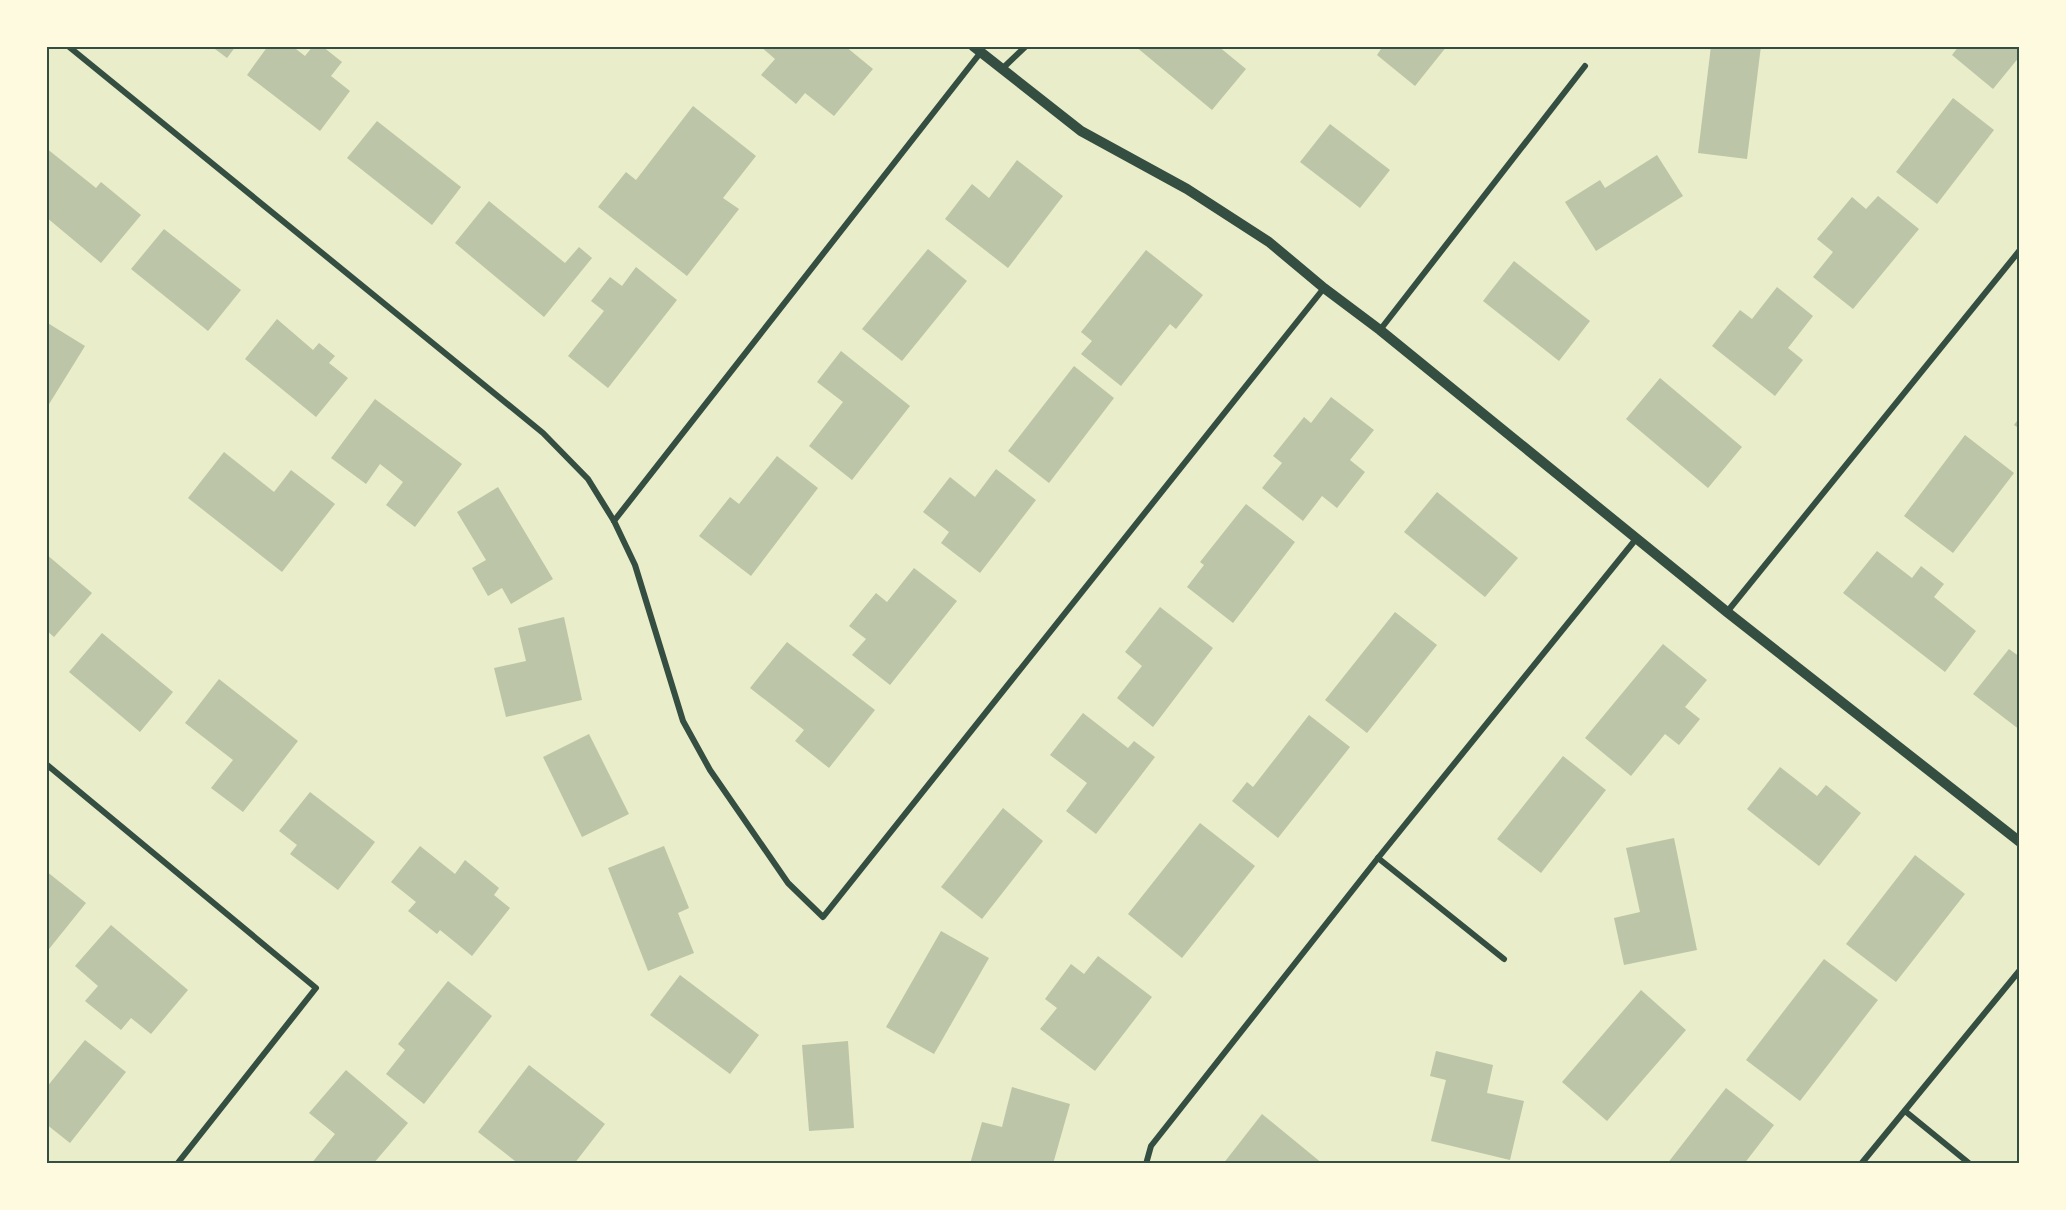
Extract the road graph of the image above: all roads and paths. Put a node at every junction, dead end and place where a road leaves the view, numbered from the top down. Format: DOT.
graph roads {
  1 [pos="68,46"];
  2 [pos="1026,46"];
  3 [pos="977,49"];
  4 [pos="1585,66"];
  5 [pos="1002,69"];
  6 [pos="2019,250"];
  7 [pos="1324,288"];
  8 [pos="1380,330"];
  9 [pos="614,521"];
  10 [pos="1636,538"];
  11 [pos="1727,612"];
  12 [pos="46,764"];
  13 [pos="2019,842"];
  14 [pos="1378,858"];
  15 [pos="1504,959"];
  16 [pos="2019,970"];
  17 [pos="1905,1112"];
  18 [pos="177,1164"];
  19 [pos="1146,1164"];
  20 [pos="1861,1164"];
  21 [pos="1970,1164"];
  1 -- 9 [label="street"];
  2 -- 5 [label="street"];
  3 -- 5 [label="street"];
  3 -- 9 [label="street"];
  4 -- 8 [label="street"];
  5 -- 7 [label="street"];
  6 -- 11 [label="street"];
  7 -- 8 [label="street"];
  7 -- 9 [label="street"];
  8 -- 10 [label="street"];
  10 -- 11 [label="street"];
  10 -- 14 [label="street"];
  11 -- 13 [label="street"];
  12 -- 18 [label="street"];
  14 -- 15 [label="street"];
  14 -- 19 [label="street"];
  16 -- 17 [label="street"];
  17 -- 20 [label="street"];
  17 -- 21 [label="street"];
}
